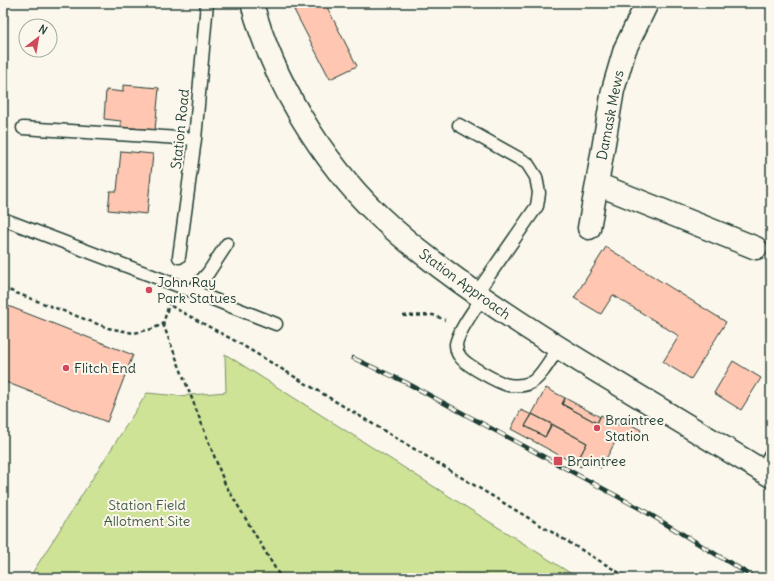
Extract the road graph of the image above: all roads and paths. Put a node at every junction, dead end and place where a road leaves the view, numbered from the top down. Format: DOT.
graph roads {
  1 [pos="207,3"];
  2 [pos="252,3"];
  3 [pos="647,3"];
  4 [pos="459,125"];
  5 [pos="23,128"];
  6 [pos="195,139"];
  7 [pos="597,184"];
  8 [pos="3,219"];
  9 [pos="589,228"];
  10 [pos="227,244"];
  11 [pos="756,248"];
  12 [pos="179,257"];
  13 [pos="3,288"];
  14 [pos="192,291"];
  15 [pos="479,296"];
  16 [pos="169,304"];
  17 [pos="403,316"];
  18 [pos="451,323"];
  19 [pos="163,324"];
  20 [pos="276,324"];
  21 [pos="558,348"];
  22 [pos="768,467"];
  23 [pos="281,578"];
  24 [pos="628,578"];
  1 -- 6 [label="lane, Station Road"];
  2 -- 15 [label="street, Station Approach"];
  3 -- 7 [label="street, Damask Mews"];
  4 -- 15 [label="lane"];
  5 -- 6 [label="lane"];
  6 -- 12 [label="lane, Station Road"];
  7 -- 9 [label="street, Damask Mews"];
  7 -- 11 [label="street"];
  8 -- 14 [label="lane"];
  10 -- 14 [label="lane"];
  13 -- 19 [label="path"];
  14 -- 16 [label="path"];
  14 -- 20 [label="lane"];
  15 -- 21 [label="street, Station Approach"];
  15 -- 21 [label="lane"];
  16 -- 19 [label="path"];
  16 -- 24 [label="path"];
  17 -- 18 [label="path"];
  19 -- 23 [label="path"];
  21 -- 22 [label="street, Station Approach"];
}
